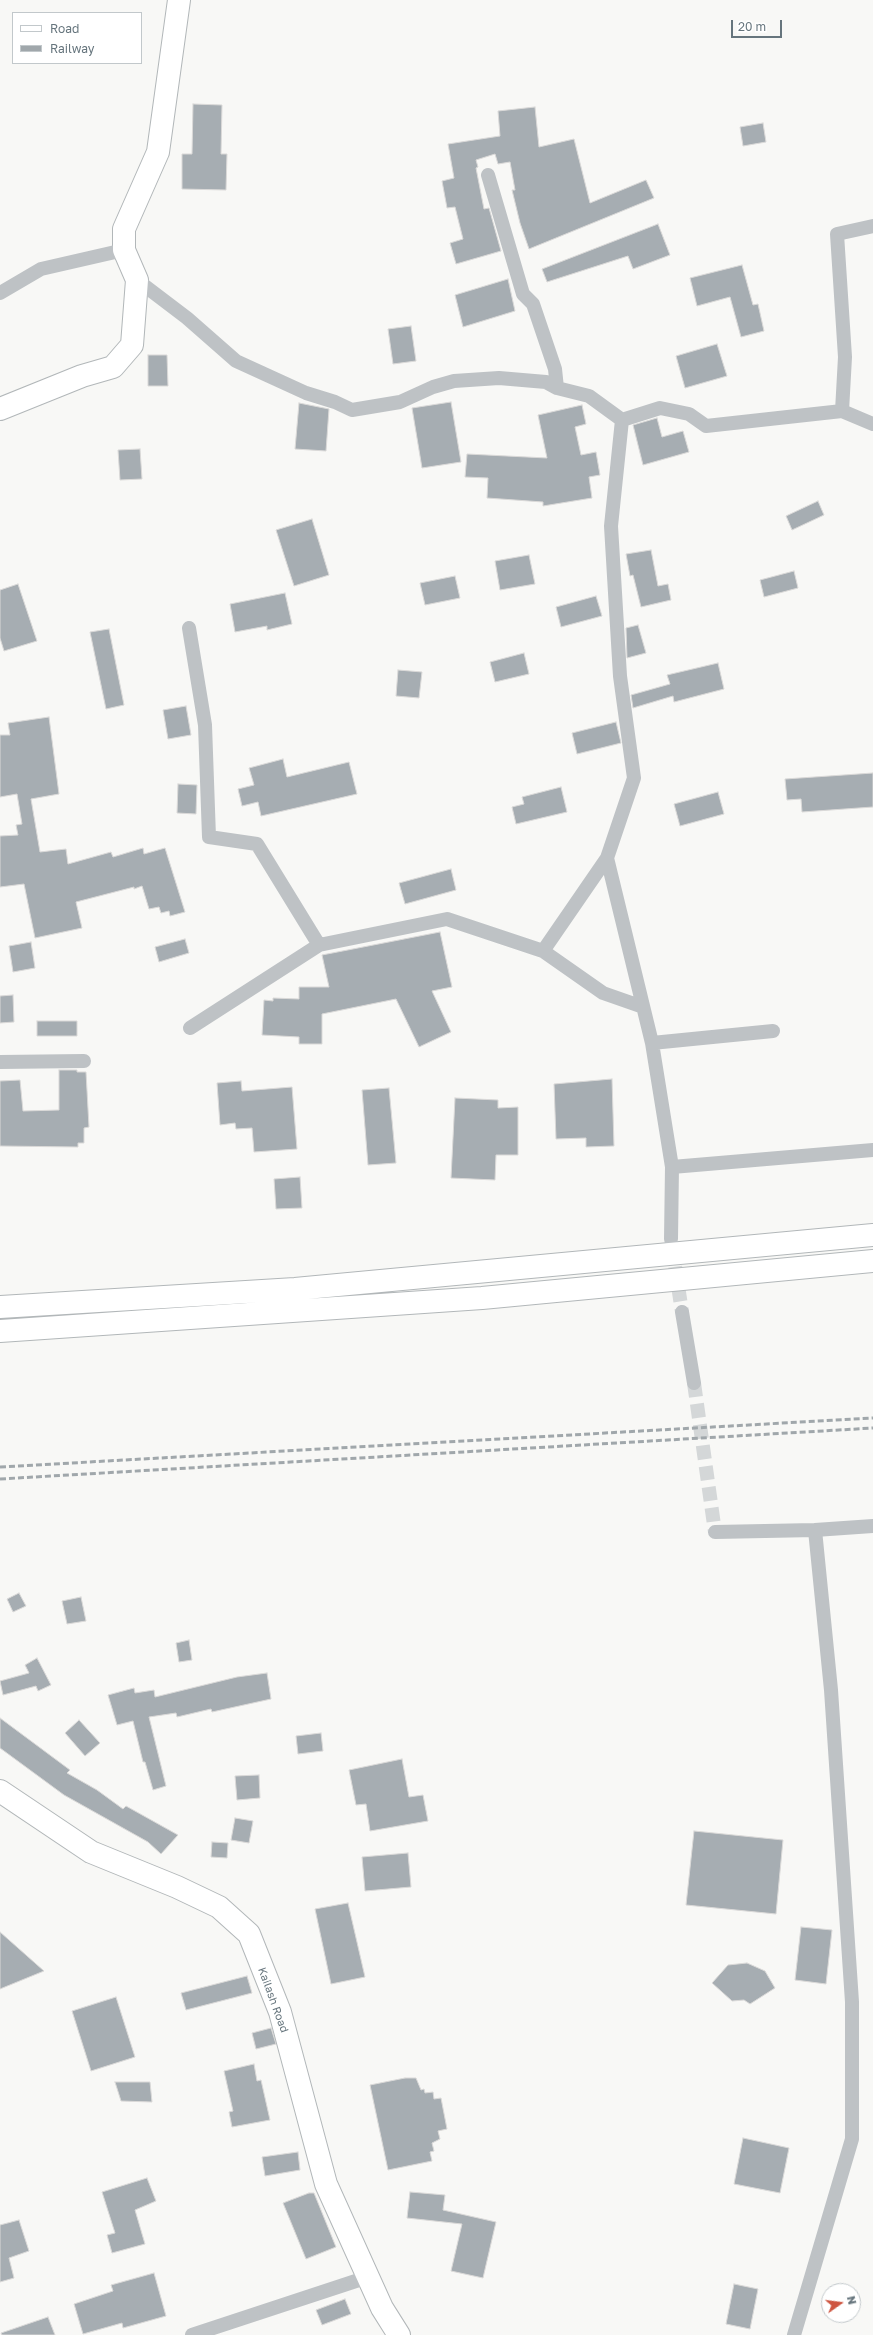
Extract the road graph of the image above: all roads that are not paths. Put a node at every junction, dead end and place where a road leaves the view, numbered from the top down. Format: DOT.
graph roads {
  1 [pos="179,0"];
  2 [pos="488,175"];
  3 [pos="873,226"];
  4 [pos="124,250"];
  5 [pos="137,280"];
  6 [pos="0,293"];
  7 [pos="557,388"];
  8 [pos="0,409"];
  9 [pos="842,411"];
  10 [pos="622,420"];
  11 [pos="873,424"];
  12 [pos="189,628"];
  13 [pos="607,858"];
  14 [pos="318,945"];
  15 [pos="543,951"];
  16 [pos="643,1007"];
  17 [pos="190,1028"];
  18 [pos="773,1031"];
  19 [pos="652,1043"];
  20 [pos="84,1061"];
  21 [pos="0,1062"];
  22 [pos="873,1150"];
  23 [pos="672,1167"];
  24 [pos="873,1235"];
  25 [pos="671,1239"];
  26 [pos="873,1261"];
  27 [pos="0,1307"];
  28 [pos="682,1312"];
  29 [pos="0,1331"];
  30 [pos="694,1383"];
  31 [pos="873,1526"];
  32 [pos="815,1530"];
  33 [pos="715,1532"];
  34 [pos="0,1791"];
  35 [pos="368,2278"];
  36 [pos="192,2335"];
  37 [pos="399,2335"];
  38 [pos="794,2335"];
  1 -- 4 [label="main road"];
  2 -- 7 [label="street"];
  3 -- 9 [label="street"];
  4 -- 5 [label="main road"];
  4 -- 6 [label="street"];
  5 -- 7 [label="street"];
  5 -- 8 [label="main road"];
  7 -- 10 [label="street"];
  9 -- 10 [label="street"];
  9 -- 11 [label="street"];
  10 -- 13 [label="street"];
  12 -- 14 [label="street"];
  13 -- 15 [label="street"];
  13 -- 16 [label="street"];
  14 -- 15 [label="street"];
  14 -- 17 [label="street"];
  15 -- 16 [label="street"];
  16 -- 19 [label="street"];
  18 -- 19 [label="street"];
  19 -- 23 [label="street"];
  20 -- 21 [label="street"];
  22 -- 23 [label="street"];
  23 -- 25 [label="street"];
  24 -- 27 [label="main road"];
  26 -- 29 [label="main road"];
  28 -- 30 [label="street"];
  31 -- 32 [label="street"];
  32 -- 33 [label="street"];
  32 -- 38 [label="street"];
  34 -- 35 [label="main road, Kailash Road"];
  35 -- 36 [label="street"];
  35 -- 37 [label="main road, Kailash Road"];
}
